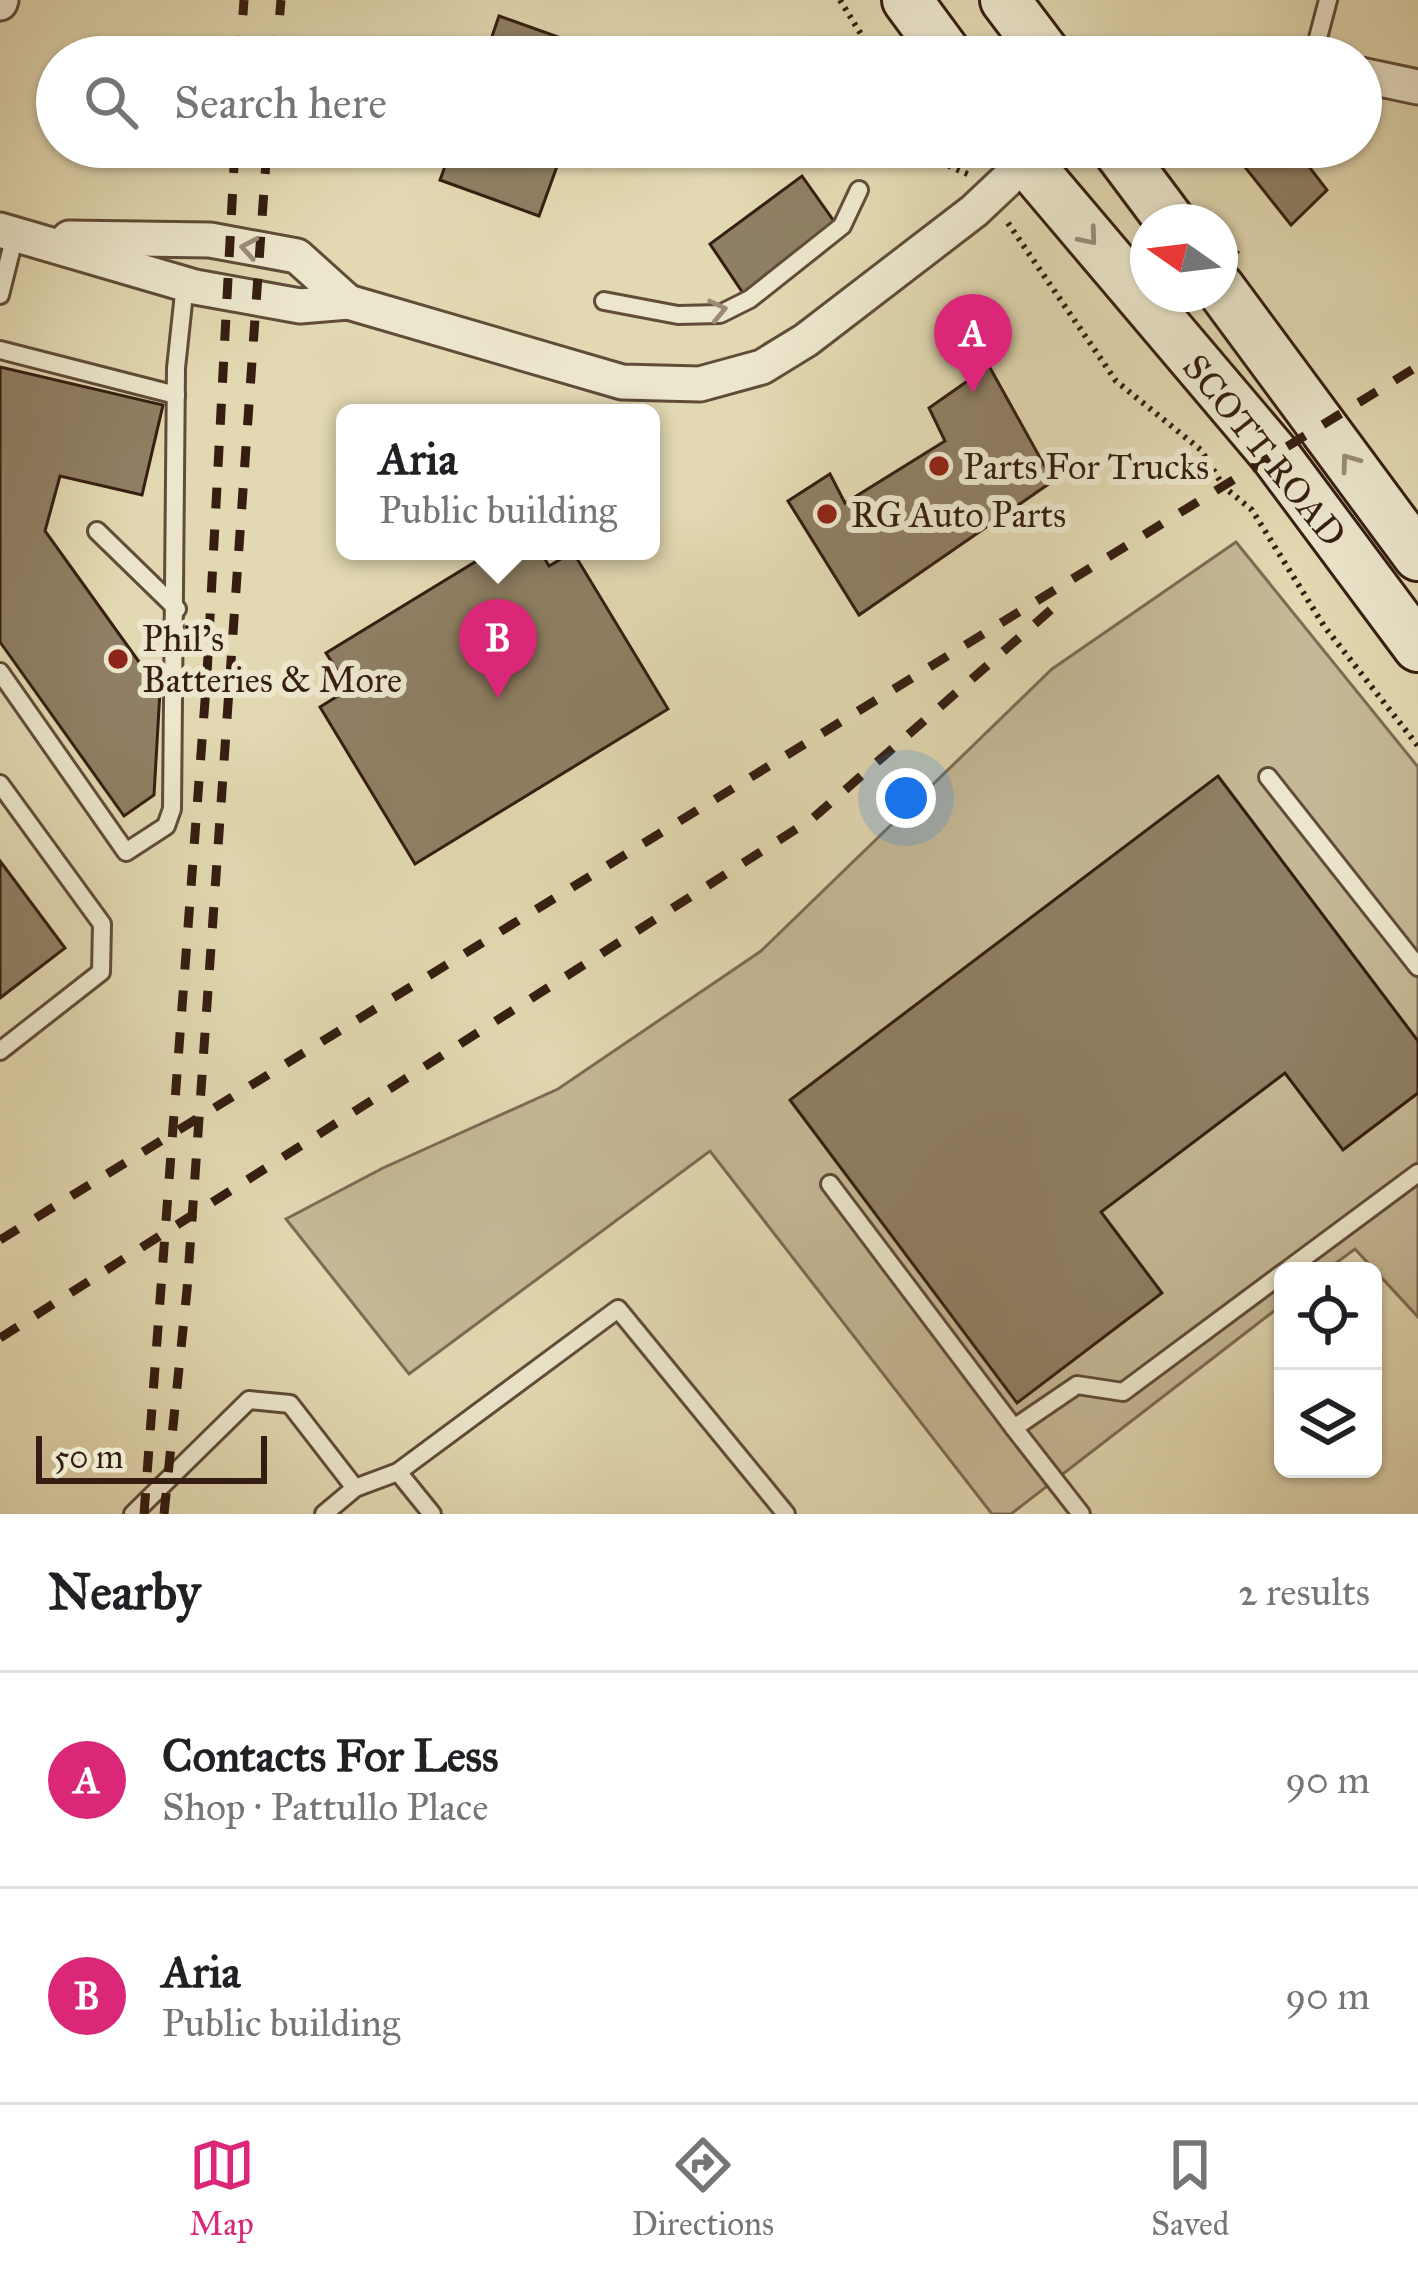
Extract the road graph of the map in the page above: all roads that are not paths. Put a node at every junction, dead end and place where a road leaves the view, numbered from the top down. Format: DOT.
graph roads {
  1 [pos="907,0"];
  2 [pos="1005,0"];
  3 [pos="1328,0"];
  4 [pos="934,36"];
  5 [pos="1032,36"];
  6 [pos="1319,36"];
  7 [pos="1382,79"];
  8 [pos="1418,87"];
  9 [pos="1010,168"];
  10 [pos="1031,168"];
  11 [pos="1131,168"];
  12 [pos="859,190"];
  13 [pos="1158,204"];
  14 [pos="14,234"];
  15 [pos="185,284"];
  16 [pos="0,295"];
  17 [pos="604,301"];
  18 [pos="348,302"];
  19 [pos="1238,312"];
  20 [pos="0,350"];
  21 [pos="176,395"];
  22 [pos="97,531"];
  23 [pos="1418,556"];
  24 [pos="177,609"];
  25 [pos="1418,646"];
  26 [pos="0,672"];
  27 [pos="1268,777"];
  28 [pos="0,784"];
  29 [pos="1418,968"];
  30 [pos="0,1051"];
  31 [pos="1418,1173"];
  32 [pos="830,1184"];
  33 [pos="1298,1262"];
  34 [pos="1274,1279"];
  35 [pos="1014,1428"];
  36 [pos="398,1472"];
  37 [pos="355,1487"];
  38 [pos="133,1514"];
  39 [pos="324,1514"];
  40 [pos="432,1514"];
  41 [pos="786,1514"];
  42 [pos="1081,1514"];
  1 -- 4 [label="main road"];
  2 -- 5 [label="main road"];
  3 -- 6 [label="lane"];
  7 -- 8 [label="street"];
  9 -- 18 [label="street"];
  10 -- 25 [label="main road, SCOTT ROAD, one-way"];
  11 -- 13 [label="main road"];
  17 -- 12 [label="lane, one-way"];
  14 -- 15 [label="street"];
  14 -- 16 [label="lane"];
  18 -- 14 [label="street, one-way"];
  15 -- 18 [label="street"];
  15 -- 21 [label="lane"];
  23 -- 19 [label="main road, SCOTT ROAD, one-way"];
  20 -- 21 [label="lane"];
  21 -- 24 [label="lane"];
  22 -- 24 [label="lane"];
  24 -- 26 [label="lane"];
  27 -- 29 [label="lane"];
  28 -- 30 [label="lane"];
  31 -- 33 [label="lane"];
  32 -- 35 [label="lane"];
  34 -- 35 [label="lane"];
  35 -- 42 [label="lane"];
  36 -- 37 [label="lane"];
  36 -- 40 [label="lane"];
  36 -- 41 [label="lane"];
  37 -- 38 [label="lane"];
  37 -- 39 [label="lane"];
}
